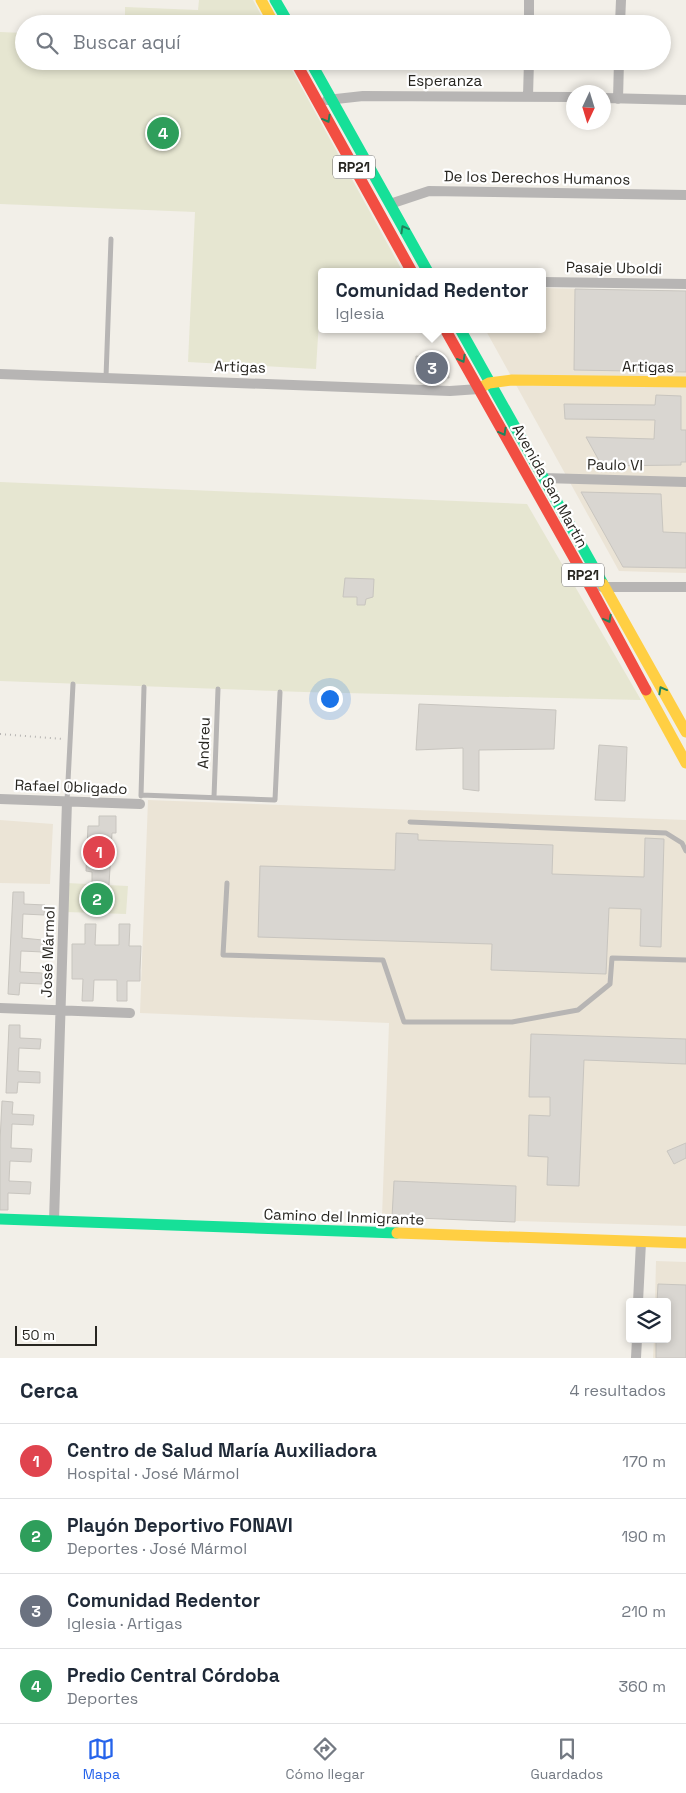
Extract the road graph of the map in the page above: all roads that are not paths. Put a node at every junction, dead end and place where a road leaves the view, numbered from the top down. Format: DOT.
graph roads {
  1 [pos="261,0"];
  2 [pos="275,0"];
  3 [pos="529,0"];
  4 [pos="621,0"];
  5 [pos="269,15"];
  6 [pos="284,15"];
  7 [pos="529,15"];
  8 [pos="620,15"];
  9 [pos="300,70"];
  10 [pos="315,70"];
  11 [pos="529,70"];
  12 [pos="619,70"];
  13 [pos="528,96"];
  14 [pos="566,97"];
  15 [pos="611,98"];
  16 [pos="618,98"];
  17 [pos="332,99"];
  18 [pos="686,100"];
  19 [pos="317,102"];
  20 [pos="686,195"];
  21 [pos="390,204"];
  22 [pos="111,239"];
  23 [pos="410,268"];
  24 [pos="426,268"];
  25 [pos="546,282"];
  26 [pos="686,284"];
  27 [pos="447,333"];
  28 [pos="462,333"];
  29 [pos="0,374"];
  30 [pos="106,377"];
  31 [pos="686,382"];
  32 [pos="489,383"];
  33 [pos="479,389"];
  34 [pos="543,478"];
  35 [pos="686,482"];
  36 [pos="604,586"];
  37 [pos="686,587"];
  38 [pos="592,590"];
  39 [pos="73,684"];
  40 [pos="144,687"];
  41 [pos="218,689"];
  42 [pos="280,692"];
  43 [pos="678,725"];
  44 [pos="686,763"];
  45 [pos="214,798"];
  46 [pos="0,799"];
  47 [pos="141,799"];
  48 [pos="67,802"];
  49 [pos="410,822"];
  50 [pos="686,851"];
  51 [pos="227,883"];
  52 [pos="686,960"];
  53 [pos="0,1008"];
  54 [pos="61,1010"];
  55 [pos="130,1013"];
  56 [pos="0,1219"];
  57 [pos="54,1221"];
  58 [pos="641,1242"];
  59 [pos="686,1243"];
  60 [pos="638,1298"];
  61 [pos="637,1343"];
  62 [pos="636,1358"];
  1 -- 5 [label="main road"];
  2 -- 6 [label="main road"];
  3 -- 7 [label="street"];
  4 -- 8 [label="street"];
  9 -- 19 [label="main road, RP21"];
  10 -- 17 [label="main road, RP21"];
  11 -- 13 [label="street"];
  12 -- 16 [label="street"];
  13 -- 14 [label="street, Esperanza"];
  13 -- 17 [label="street, Esperanza"];
  15 -- 16 [label="street"];
  16 -- 18 [label="street"];
  17 -- 19 [label="street, Esperanza"];
  17 -- 21 [label="main road, RP21"];
  19 -- 23 [label="main road, RP21, one-way"];
  20 -- 21 [label="street, De los Derechos Humanos"];
  24 -- 21 [label="main road, RP21, one-way"];
  22 -- 30 [label="lane"];
  25 -- 26 [label="street, Pasaje Uboldi"];
  27 -- 33 [label="main road, Avenida San Martín / RP21, one-way"];
  28 -- 32 [label="main road, Avenida San Martín / RP21"];
  29 -- 30 [label="street, Artigas"];
  30 -- 33 [label="street, Artigas"];
  31 -- 32 [label="main road, Artigas"];
  32 -- 33 [label="main road"];
  32 -- 34 [label="main road, Avenida San Martín / RP21"];
  33 -- 38 [label="main road, Avenida San Martín / RP21, one-way"];
  34 -- 35 [label="street, Paulo VI"];
  34 -- 36 [label="main road, Avenida San Martín / RP21"];
  36 -- 37 [label="street"];
  36 -- 38 [label="street"];
  43 -- 36 [label="main road, Avenida San Martín / RP21, one-way"];
  38 -- 43 [label="main road, Avenida San Martín / RP21, one-way"];
  39 -- 48 [label="lane, José Mármol"];
  40 -- 47 [label="lane"];
  41 -- 45 [label="lane, Andreu"];
  42 -- 45 [label="lane, Rafael Obligado"];
  43 -- 44 [label="main road, Avenida San Martín / RP21"];
  45 -- 47 [label="lane, Rafael Obligado"];
  46 -- 48 [label="street, Rafael Obligado"];
  47 -- 48 [label="street, Rafael Obligado"];
  48 -- 54 [label="street, José Mármol"];
  49 -- 50 [label="lane"];
  51 -- 52 [label="lane"];
  53 -- 54 [label="street"];
  54 -- 55 [label="street"];
  54 -- 57 [label="street, José Mármol"];
  56 -- 57 [label="main road, Camino del Inmigrante"];
  57 -- 58 [label="main road, Camino del Inmigrante"];
  58 -- 59 [label="main road, Camino del Inmigrante"];
  58 -- 60 [label="street"];
  61 -- 62 [label="street"];
}
